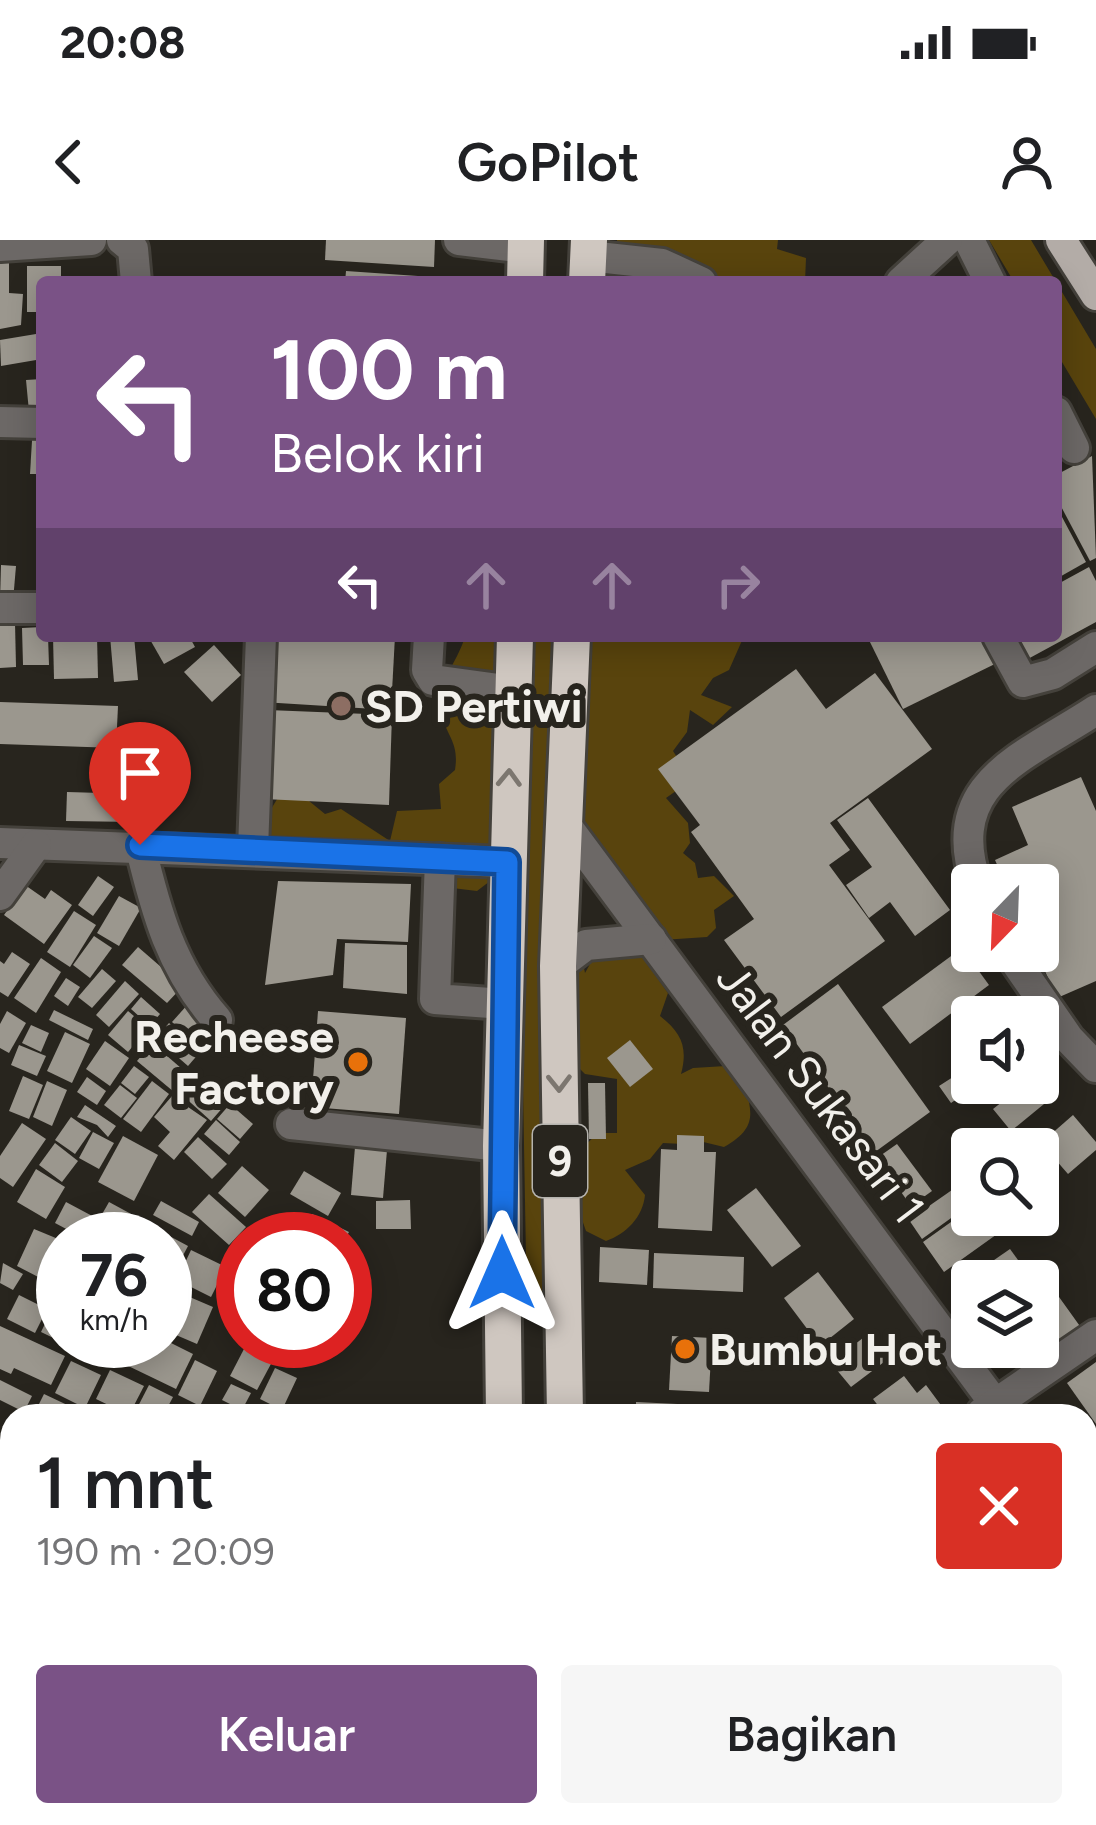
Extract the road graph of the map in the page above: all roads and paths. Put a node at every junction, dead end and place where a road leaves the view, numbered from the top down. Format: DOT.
graph roads {
  1 [pos="91,240"];
  2 [pos="122,240"];
  3 [pos="459,240"];
  4 [pos="969,240"];
  5 [pos="1067,243"];
  6 [pos="0,246"];
  7 [pos="933,246"];
  8 [pos="526,256"];
  9 [pos="588,259"];
  10 [pos="135,276"];
  11 [pos="688,276"];
  12 [pos="906,276"];
  13 [pos="987,276"];
  14 [pos="1096,295"];
  15 [pos="0,422"];
  16 [pos="36,423"];
  17 [pos="1062,424"];
  18 [pos="1074,448"];
  19 [pos="0,608"];
  20 [pos="36,608"];
  21 [pos="261,642"];
  22 [pos="429,642"];
  23 [pos="514,642"];
  24 [pos="572,642"];
  25 [pos="1001,642"];
  26 [pos="1096,647"];
  27 [pos="512,692"];
  28 [pos="1096,710"];
  29 [pos="565,824"];
  30 [pos="0,843"];
  31 [pos="36,845"];
  32 [pos="140,845"];
  33 [pos="253,849"];
  34 [pos="440,859"];
  35 [pos="507,862"];
  36 [pos="969,864"];
  37 [pos="0,895"];
  38 [pos="651,940"];
  39 [pos="558,966"];
  40 [pos="1023,972"];
  41 [pos="504,1004"];
  42 [pos="217,1020"];
  43 [pos="1096,1067"];
  44 [pos="291,1124"];
  45 [pos="501,1147"];
  46 [pos="1096,1335"];
  47 [pos="563,1356"];
  48 [pos="502,1357"];
  49 [pos="503,1404"];
  50 [pos="565,1404"];
  51 [pos="986,1404"];
  52 [pos="1003,1404"];
  1 -- 6 [label="street"];
  2 -- 10 [label="street"];
  3 -- 8 [label="street"];
  4 -- 13 [label="street"];
  5 -- 14 [label="main road"];
  7 -- 12 [label="street"];
  9 -- 11 [label="street"];
  15 -- 16 [label="street"];
  17 -- 18 [label="street"];
  19 -- 20 [label="street"];
  21 -- 33 [label="street"];
  22 -- 27 [label="street"];
  23 -- 27 [label="highway, 9"];
  24 -- 29 [label="highway, 9"];
  25 -- 26 [label="street"];
  35 -- 27 [label="highway, 9, one-way"];
  28 -- 36 [label="street"];
  29 -- 38 [label="street, Jalan Sukasari 1"];
  29 -- 39 [label="highway, 9"];
  30 -- 31 [label="street"];
  31 -- 32 [label="street"];
  31 -- 37 [label="street"];
  32 -- 33 [label="street"];
  32 -- 42 [label="street"];
  33 -- 34 [label="street"];
  34 -- 35 [label="street"];
  34 -- 41 [label="street"];
  35 -- 41 [label="highway, 9"];
  38 -- 39 [label="street"];
  38 -- 51 [label="street, Jalan Sukasari 1"];
  39 -- 47 [label="highway, 9, one-way"];
  40 -- 43 [label="street"];
  41 -- 45 [label="highway, 9"];
  44 -- 45 [label="street"];
  45 -- 48 [label="highway, 9"];
  46 -- 52 [label="street"];
  47 -- 48 [label="highway"];
  47 -- 50 [label="highway, 9"];
  48 -- 49 [label="highway, 9"];
}
